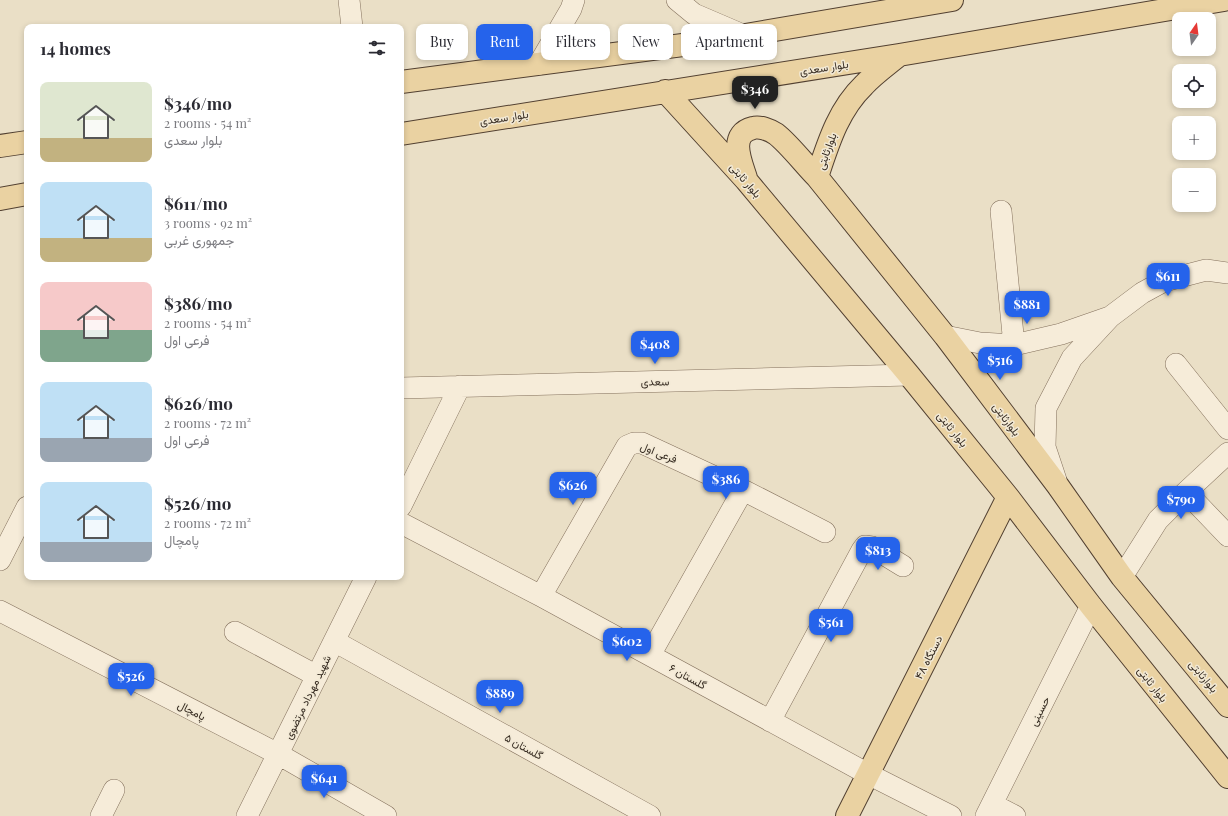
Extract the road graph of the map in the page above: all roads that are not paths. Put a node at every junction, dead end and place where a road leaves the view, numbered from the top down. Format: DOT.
graph roads {
  1 [pos="349,0"];
  2 [pos="574,0"];
  3 [pos="676,0"];
  4 [pos="952,0"];
  5 [pos="1224,0"];
  6 [pos="352,24"];
  7 [pos="717,24"];
  8 [pos="777,29"];
  9 [pos="681,45"];
  10 [pos="899,55"];
  11 [pos="539,64"];
  12 [pos="404,82"];
  13 [pos="664,92"];
  14 [pos="404,134"];
  15 [pos="24,142"];
  16 [pos="0,146"];
  17 [pos="817,177"];
  18 [pos="746,180"];
  19 [pos="24,195"];
  20 [pos="0,199"];
  21 [pos="1001,210"];
  22 [pos="1228,273"];
  23 [pos="1110,318"];
  24 [pos="945,336"];
  25 [pos="1014,345"];
  26 [pos="1176,364"];
  27 [pos="909,375"];
  28 [pos="404,385"];
  29 [pos="460,386"];
  30 [pos="1228,429"];
  31 [pos="1228,453"];
  32 [pos="1058,486"];
  33 [pos="743,490"];
  34 [pos="1186,492"];
  35 [pos="1008,497"];
  36 [pos="404,500"];
  37 [pos="24,513"];
  38 [pos="404,525"];
  39 [pos="825,532"];
  40 [pos="1228,536"];
  41 [pos="0,560"];
  42 [pos="903,566"];
  43 [pos="1122,577"];
  44 [pos="364,580"];
  45 [pos="541,596"];
  46 [pos="1091,606"];
  47 [pos="0,611"];
  48 [pos="235,632"];
  49 [pos="334,641"];
  50 [pos="650,655"];
  51 [pos="317,676"];
  52 [pos="1228,706"];
  53 [pos="770,721"];
  54 [pos="278,754"];
  55 [pos="868,774"];
  56 [pos="1228,777"];
  57 [pos="114,790"];
  58 [pos="989,810"];
  59 [pos="100,816"];
  60 [pos="248,816"];
  61 [pos="386,816"];
  62 [pos="650,816"];
  63 [pos="847,816"];
  64 [pos="951,816"];
  65 [pos="1014,816"];
  1 -- 6 [label="street"];
  2 -- 11 [label="street"];
  3 -- 7 [label="street"];
  4 -- 8 [label="main road"];
  5 -- 10 [label="main road, بلوار سعدی"];
  9 -- 11 [label="main road"];
  10 -- 13 [label="main road, بلوار سعدی"];
  10 -- 17 [label="main road, بلوارثابتی"];
  11 -- 12 [label="main road"];
  13 -- 14 [label="main road, بلوار سعدی"];
  13 -- 18 [label="main road, بلوار ثابتی"];
  15 -- 16 [label="main road"];
  17 -- 18 [label="main road"];
  17 -- 24 [label="main road, بلوارثابتی"];
  18 -- 27 [label="main road, بلوار ثابتی"];
  19 -- 20 [label="main road"];
  21 -- 25 [label="street"];
  22 -- 23 [label="street"];
  23 -- 25 [label="street"];
  23 -- 32 [label="street"];
  24 -- 25 [label="street"];
  24 -- 32 [label="main road, بلوارثابتی"];
  26 -- 30 [label="street"];
  27 -- 29 [label="street, سعدی"];
  27 -- 35 [label="main road, بلوار ثابتی"];
  28 -- 29 [label="street, سعدی"];
  29 -- 36 [label="street"];
  31 -- 34 [label="street"];
  32 -- 43 [label="main road, بلوارثابتی"];
  33 -- 39 [label="street, فرعی اول"];
  33 -- 45 [label="street, فرعی اول"];
  33 -- 50 [label="street"];
  34 -- 40 [label="street"];
  34 -- 43 [label="street"];
  35 -- 46 [label="main road, بلوار ثابتی"];
  35 -- 55 [label="main road, ۴۸ دستگاه"];
  37 -- 41 [label="street"];
  38 -- 45 [label="street, گلستان ۶"];
  42 -- 53 [label="street"];
  43 -- 52 [label="main road, بلوارثابتی"];
  44 -- 49 [label="street, شهید مهرداد مرتضوی"];
  45 -- 50 [label="street, گلستان ۶"];
  46 -- 56 [label="main road, بلوار ثابتی"];
  46 -- 58 [label="street, حسینی"];
  47 -- 54 [label="street, پامچال"];
  48 -- 51 [label="street"];
  49 -- 51 [label="street, شهید مهرداد مرتضوی"];
  49 -- 62 [label="street, گلستان ۵"];
  50 -- 53 [label="street, گلستان ۶"];
  51 -- 54 [label="street, شهید مهرداد مرتضوی"];
  53 -- 55 [label="street, گلستان ۶"];
  54 -- 60 [label="street, شهید مهرداد مرتضوی"];
  54 -- 61 [label="street, پامچال"];
  55 -- 63 [label="main road, ۴۸ دستگاه"];
  55 -- 64 [label="street, گلستان ۶"];
  57 -- 59 [label="street"];
  58 -- 65 [label="street"];
}
